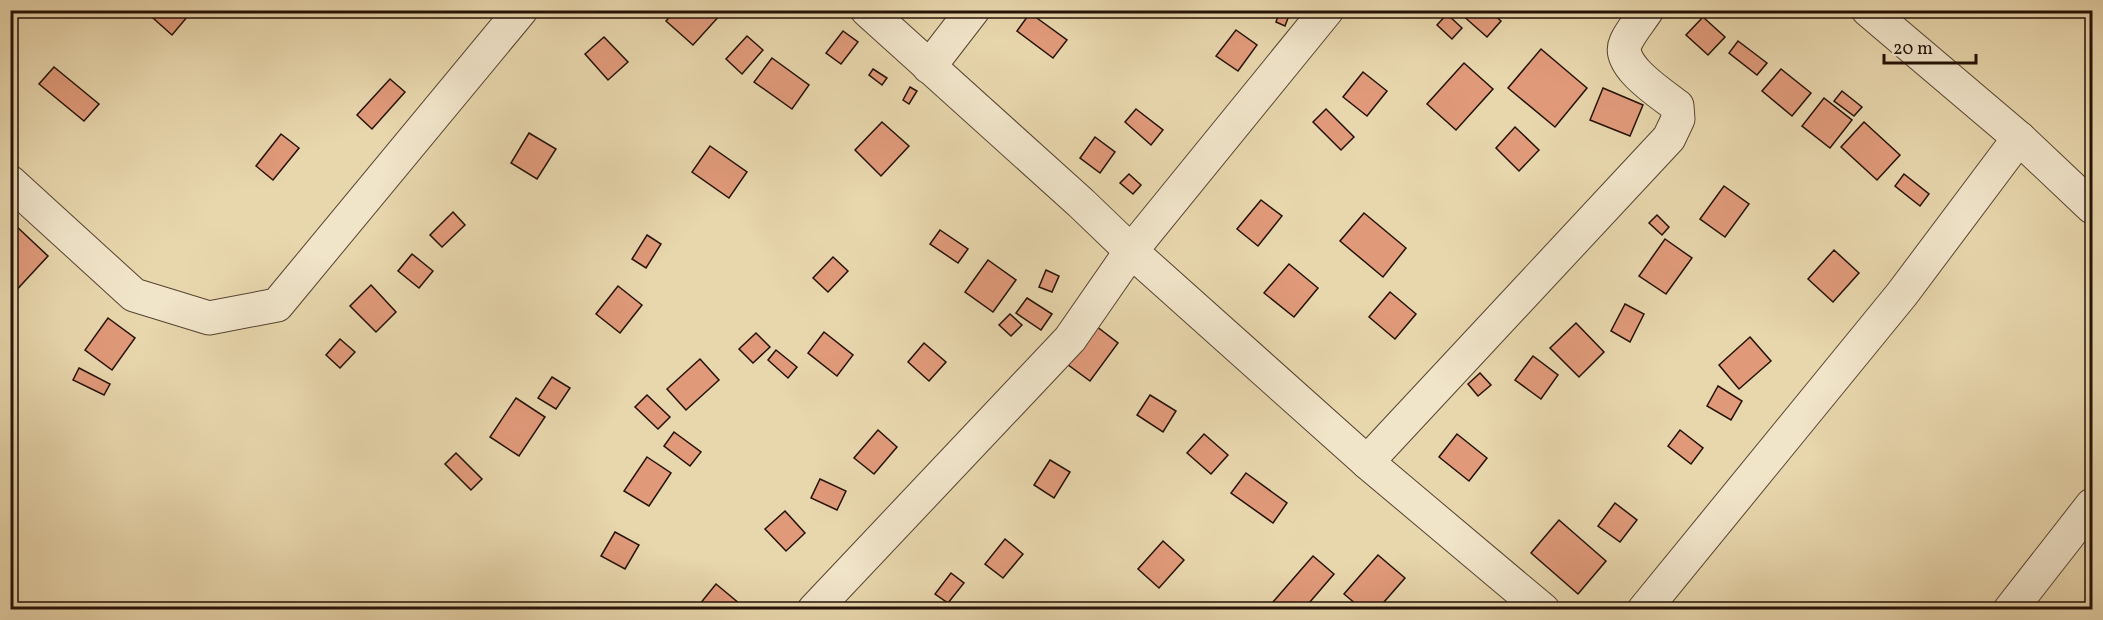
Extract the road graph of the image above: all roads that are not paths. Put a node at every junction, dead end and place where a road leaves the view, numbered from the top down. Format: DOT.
graph roads {
  1 [pos="521,10"];
  2 [pos="867,10"];
  3 [pos="973,10"];
  4 [pos="1327,10"];
  5 [pos="1647,10"];
  6 [pos="1868,10"];
  7 [pos="929,67"];
  8 [pos="2019,138"];
  9 [pos="10,182"];
  10 [pos="2092,207"];
  11 [pos="1131,251"];
  12 [pos="1367,462"];
  13 [pos="2092,506"];
  14 [pos="814,609"];
  15 [pos="1543,609"];
  16 [pos="1644,609"];
  17 [pos="2010,609"];
  1 -- 9 [label="street"];
  2 -- 7 [label="street"];
  3 -- 7 [label="street"];
  4 -- 11 [label="street"];
  5 -- 12 [label="street"];
  6 -- 8 [label="street"];
  7 -- 11 [label="street"];
  8 -- 10 [label="street"];
  8 -- 16 [label="street"];
  11 -- 12 [label="street"];
  11 -- 14 [label="street"];
  12 -- 15 [label="street"];
  13 -- 17 [label="street"];
}
